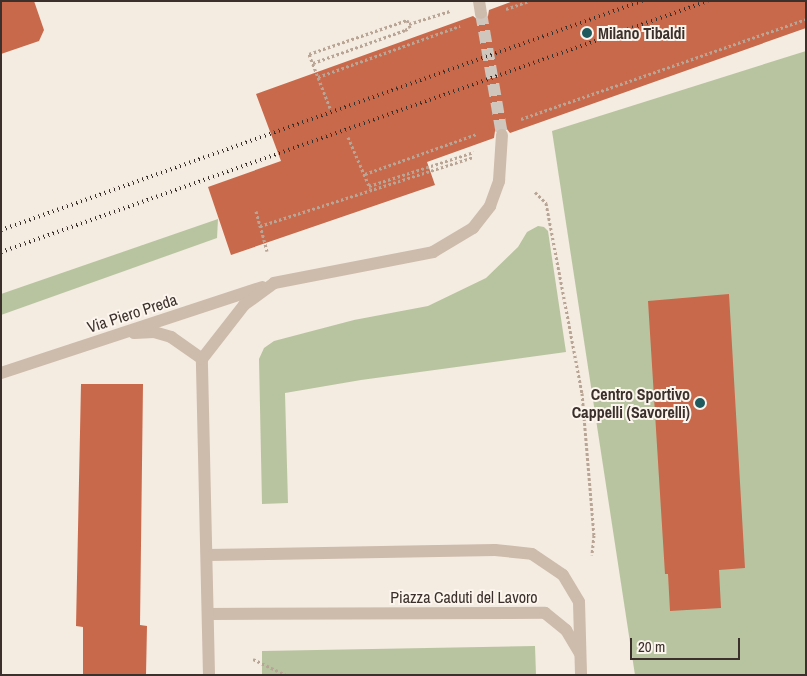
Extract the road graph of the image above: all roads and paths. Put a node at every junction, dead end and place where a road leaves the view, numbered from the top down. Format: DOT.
graph roads {
  1 [pos="529,1"];
  2 [pos="450,11"];
  3 [pos="502,11"];
  4 [pos="806,19"];
  5 [pos="409,24"];
  6 [pos="465,24"];
  7 [pos="313,63"];
  8 [pos="318,76"];
  9 [pos="330,108"];
  10 [pos="515,121"];
  11 [pos="487,131"];
  12 [pos="502,135"];
  13 [pos="348,137"];
  14 [pos="474,152"];
  15 [pos="473,157"];
  16 [pos="365,174"];
  17 [pos="370,189"];
  18 [pos="535,192"];
  19 [pos="266,251"];
  20 [pos="274,283"];
  21 [pos="123,333"];
  22 [pos="202,359"];
  23 [pos="1,374"];
  24 [pos="207,555"];
  25 [pos="592,555"];
  26 [pos="208,614"];
  27 [pos="580,655"];
  28 [pos="252,659"];
  29 [pos="209,675"];
  30 [pos="286,675"];
  31 [pos="581,675"];
  1 -- 3 [label="path"];
  2 -- 5 [label="path"];
  4 -- 10 [label="path"];
  5 -- 7 [label="path"];
  5 -- 7 [label="path"];
  6 -- 8 [label="path"];
  7 -- 8 [label="path"];
  8 -- 9 [label="path"];
  11 -- 16 [label="path"];
  12 -- 20 [label="street"];
  13 -- 16 [label="path"];
  14 -- 17 [label="path"];
  15 -- 17 [label="path"];
  16 -- 17 [label="path"];
  17 -- 19 [label="path"];
  18 -- 25 [label="path"];
  20 -- 21 [label="street, Via Piero Preda"];
  20 -- 22 [label="street"];
  21 -- 22 [label="street"];
  21 -- 23 [label="street, Via Piero Preda"];
  22 -- 24 [label="street"];
  24 -- 26 [label="street"];
  24 -- 27 [label="street"];
  26 -- 27 [label="street, Piazza Caduti del Lavoro"];
  26 -- 29 [label="street"];
  27 -- 31 [label="street"];
  28 -- 30 [label="path"];
}
